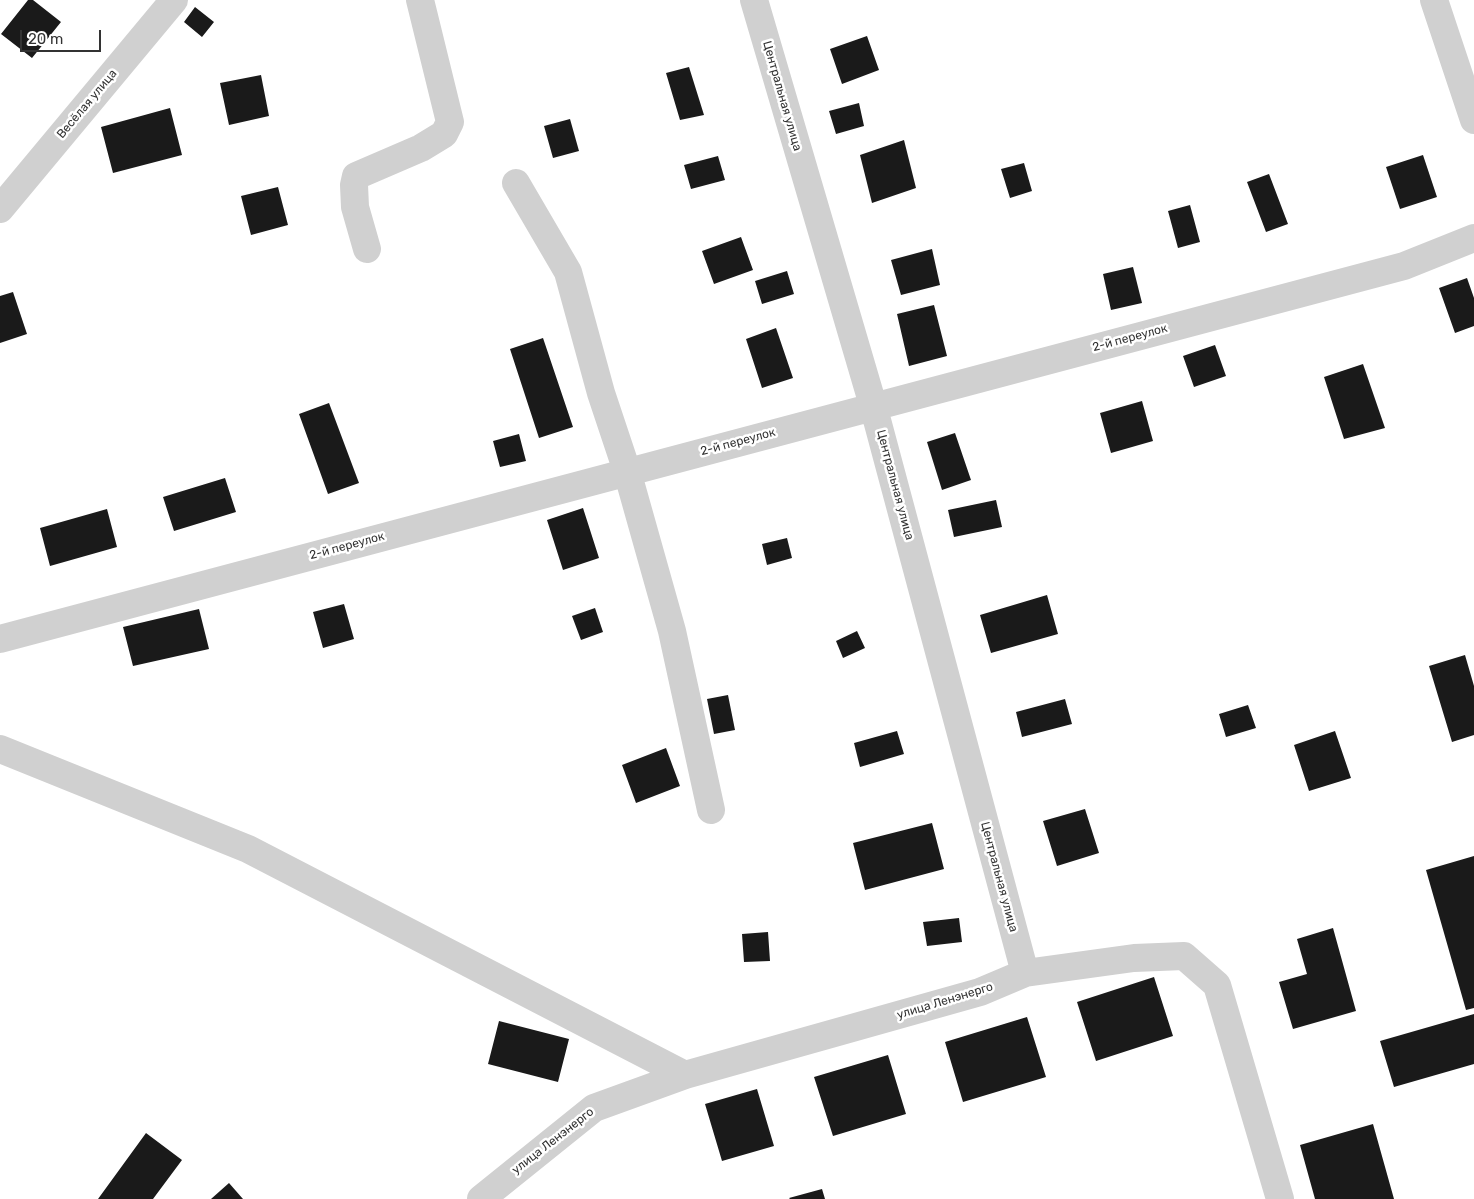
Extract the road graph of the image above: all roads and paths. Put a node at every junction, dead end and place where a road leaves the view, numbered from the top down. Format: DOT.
graph roads {
  1 [pos="420,0"];
  2 [pos="754,0"];
  3 [pos="1434,0"];
  4 [pos="164,3"];
  5 [pos="1474,120"];
  6 [pos="516,184"];
  7 [pos="0,208"];
  8 [pos="1474,238"];
  9 [pos="367,249"];
  10 [pos="874,406"];
  11 [pos="627,471"];
  12 [pos="0,639"];
  13 [pos="0,749"];
  14 [pos="711,810"];
  15 [pos="1025,973"];
  16 [pos="685,1075"];
  17 [pos="481,1199"];
  18 [pos="1280,1199"];
  1 -- 9 [label="street"];
  2 -- 10 [label="street, Центральная улица"];
  3 -- 5 [label="street"];
  4 -- 7 [label="street, Весёлая улица"];
  6 -- 11 [label="street"];
  8 -- 10 [label="street, 2-й переулок"];
  10 -- 11 [label="street, 2-й переулок"];
  10 -- 15 [label="street, Центральная улица"];
  11 -- 12 [label="street, 2-й переулок"];
  11 -- 14 [label="street"];
  13 -- 16 [label="street"];
  15 -- 16 [label="street, улица Ленэнерго"];
  15 -- 18 [label="street, улица Ленэнерго"];
  16 -- 17 [label="street, улица Ленэнерго"];
}
